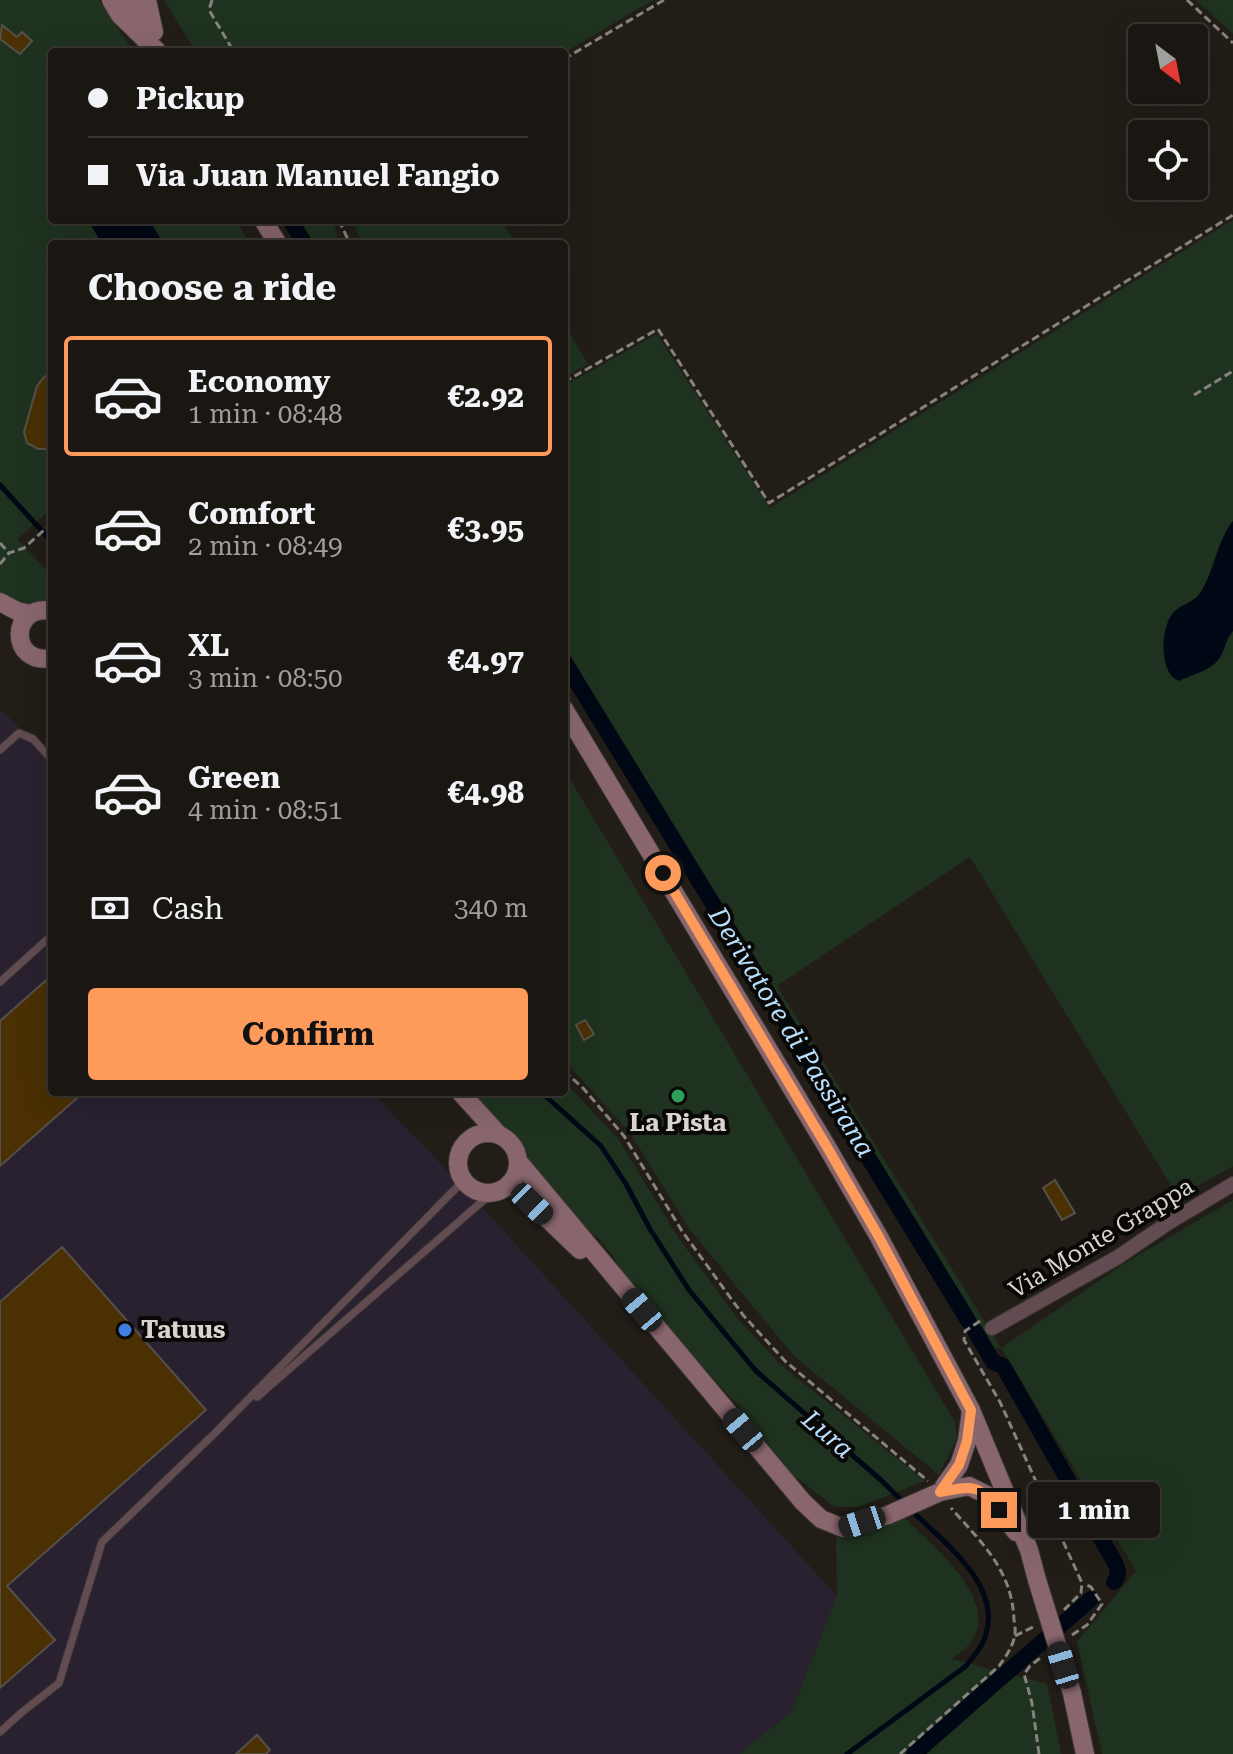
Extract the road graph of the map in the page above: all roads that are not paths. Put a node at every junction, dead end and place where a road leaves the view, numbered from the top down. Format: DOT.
graph roads {
  1 [pos="111,0"];
  2 [pos="130,0"];
  3 [pos="147,0"];
  4 [pos="154,48"];
  5 [pos="156,48"];
  6 [pos="157,48"];
  7 [pos="0,602"];
  8 [pos="48,610"];
  9 [pos="0,614"];
  10 [pos="30,614"];
  11 [pos="19,631"];
  12 [pos="48,658"];
  13 [pos="568,716"];
  14 [pos="0,750"];
  15 [pos="48,756"];
  16 [pos="48,939"];
  17 [pos="0,982"];
  18 [pos="463,1096"];
  19 [pos="478,1113"];
  20 [pos="476,1135"];
  21 [pos="499,1135"];
  22 [pos="518,1161"];
  23 [pos="464,1180"];
  24 [pos="1233,1184"];
  25 [pos="502,1188"];
  26 [pos="642,1310"];
  27 [pos="992,1328"];
  28 [pos="971,1410"];
  29 [pos="216,1432"];
  30 [pos="938,1492"];
  31 [pos="1029,1550"];
  32 [pos="0,1732"];
  33 [pos="1085,1754"];
  1 -- 4 [label="street"];
  2 -- 5 [label="street"];
  3 -- 6 [label="street"];
  7 -- 10 [label="street"];
  8 -- 10 [label="street"];
  9 -- 11 [label="street"];
  10 -- 11 [label="street"];
  11 -- 12 [label="street"];
  13 -- 28 [label="street"];
  14 -- 15 [label="lane"];
  16 -- 17 [label="lane"];
  18 -- 19 [label="street"];
  19 -- 20 [label="street"];
  19 -- 21 [label="street"];
  20 -- 21 [label="street"];
  20 -- 23 [label="street"];
  21 -- 22 [label="street"];
  22 -- 25 [label="street"];
  22 -- 26 [label="street"];
  23 -- 25 [label="street"];
  23 -- 29 [label="lane"];
  24 -- 27 [label="street, Via Monte Grappa"];
  25 -- 26 [label="street"];
  25 -- 29 [label="lane"];
  26 -- 30 [label="street, bridge"];
  28 -- 30 [label="street"];
  28 -- 31 [label="street"];
  29 -- 32 [label="lane"];
  30 -- 31 [label="street"];
  31 -- 33 [label="street, bridge"];
}
